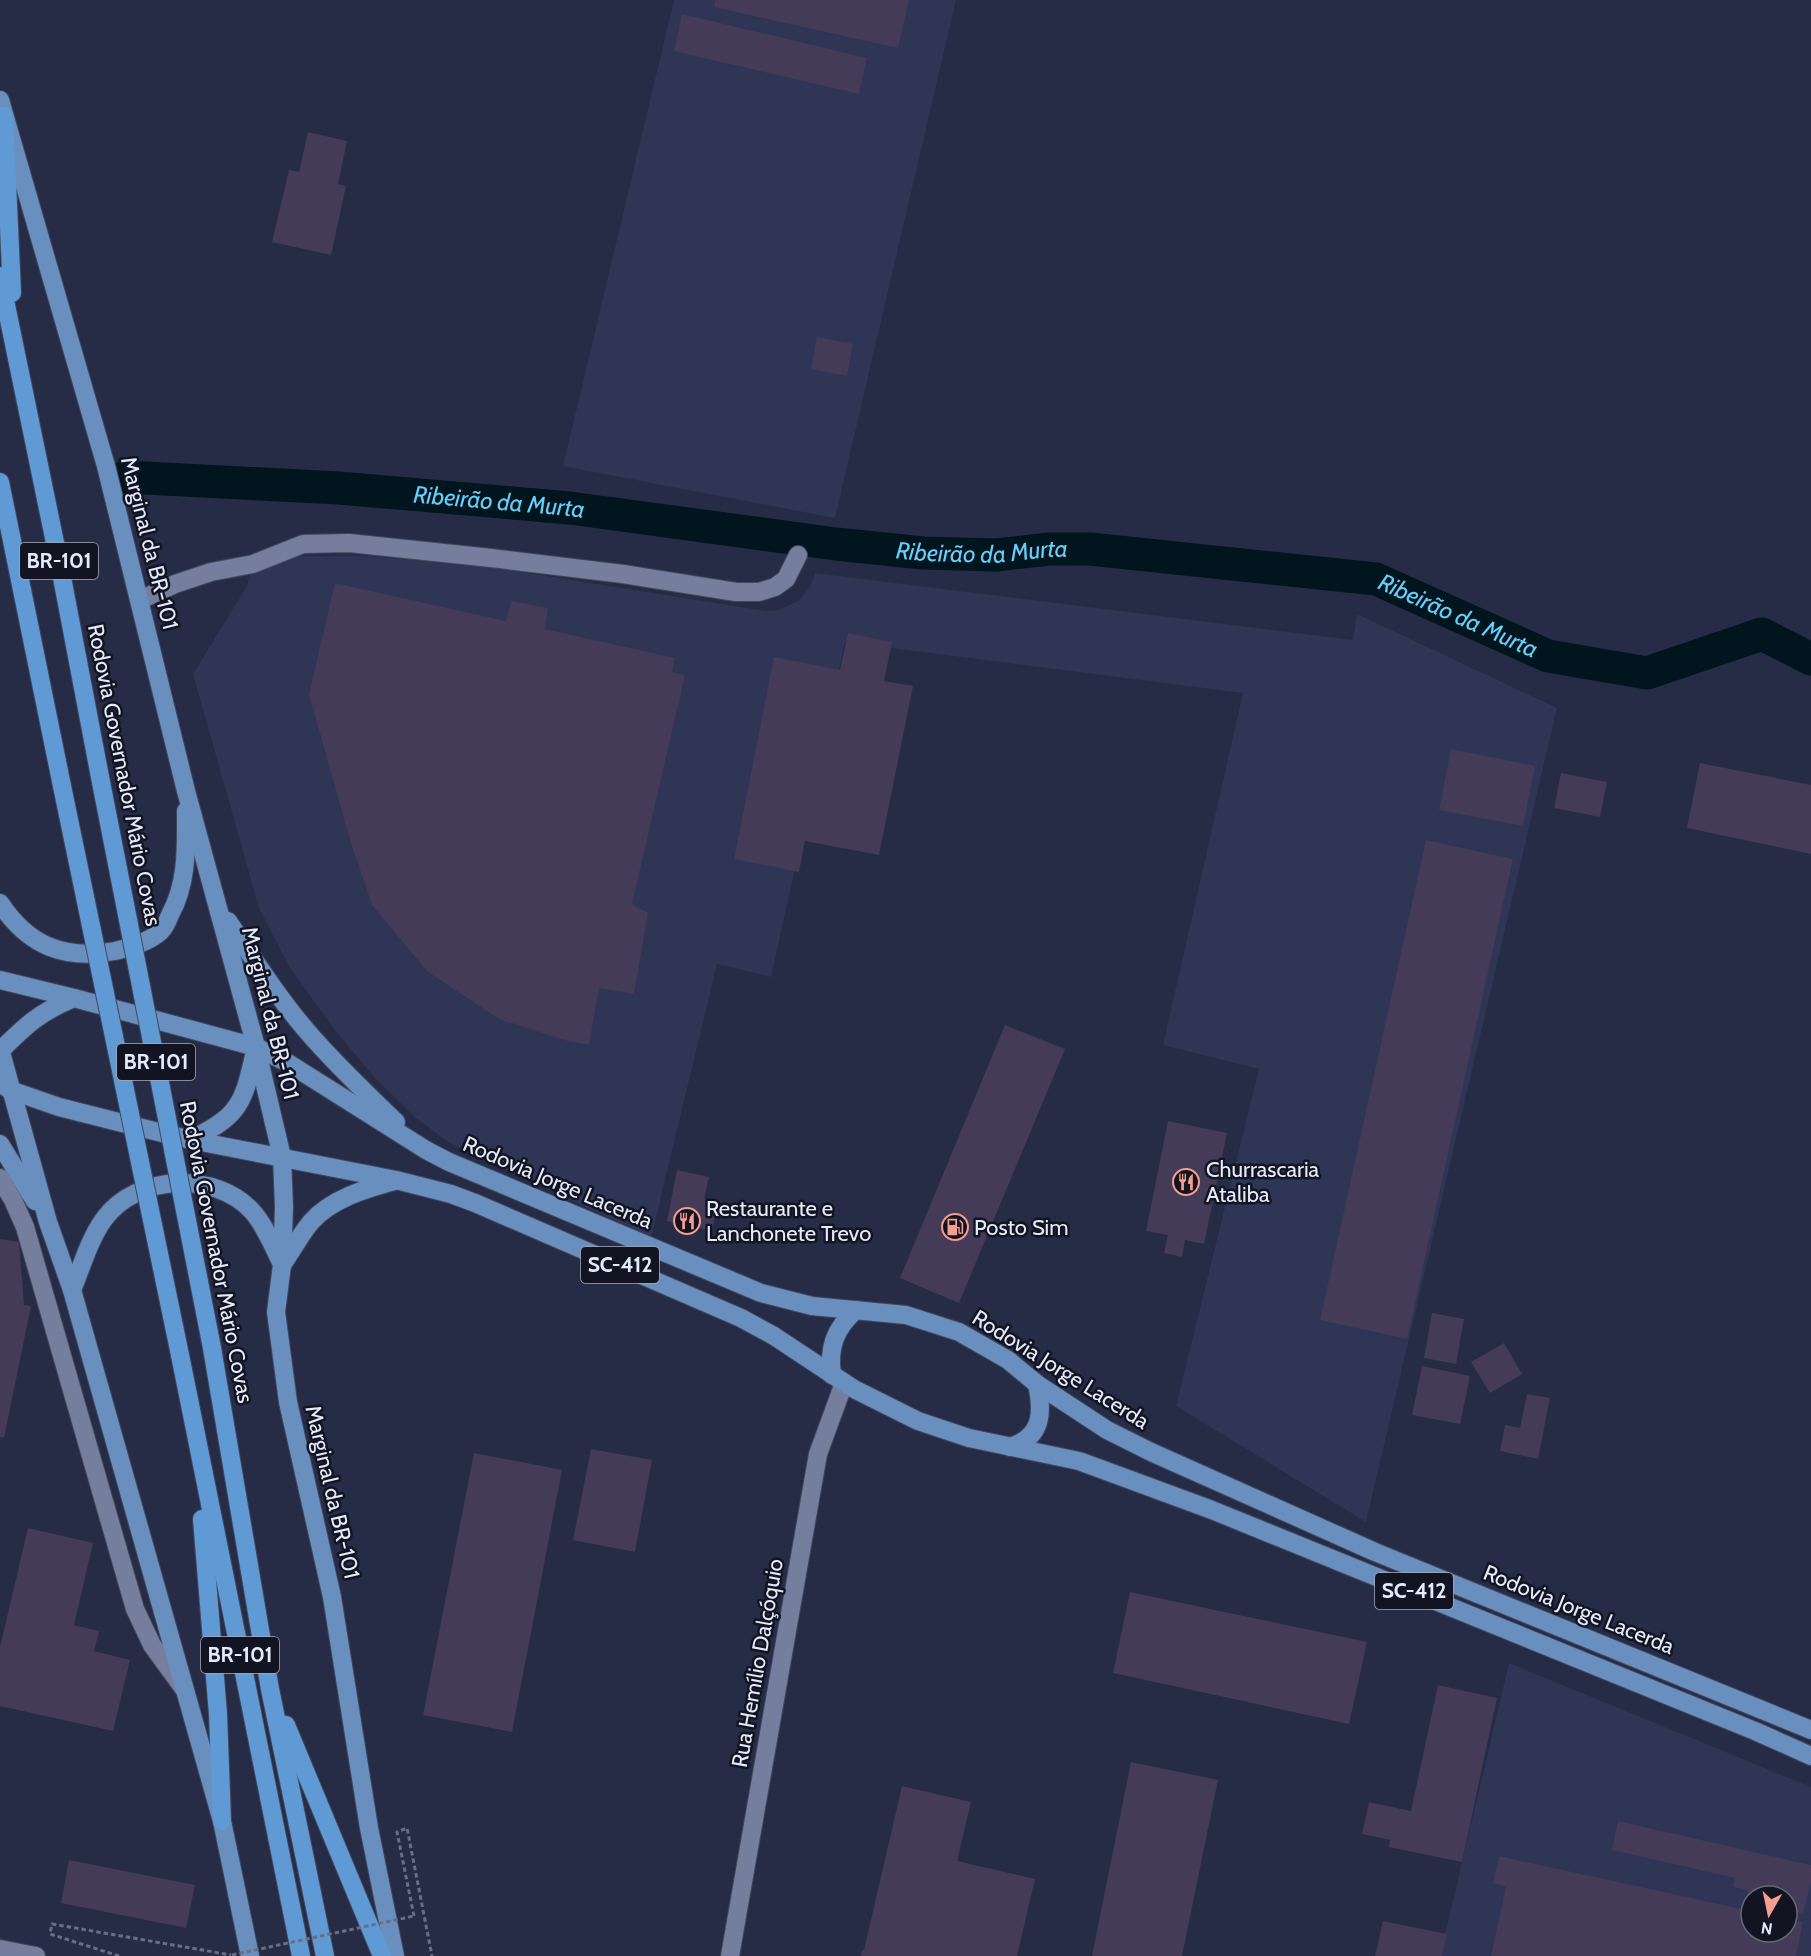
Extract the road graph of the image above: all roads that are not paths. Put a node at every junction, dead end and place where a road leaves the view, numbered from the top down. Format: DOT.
graph roads {
  1 [pos="2,108"];
  2 [pos="0,276"];
  3 [pos="14,346"];
  4 [pos="0,482"];
  5 [pos="798,555"];
  6 [pos="140,600"];
  7 [pos="186,791"];
  8 [pos="0,903"];
  9 [pos="219,909"];
  10 [pos="0,980"];
  11 [pos="74,998"];
  12 [pos="256,1047"];
  13 [pos="0,1050"];
  14 [pos="5,1086"];
  15 [pos="191,1140"];
  16 [pos="0,1144"];
  17 [pos="426,1150"];
  18 [pos="282,1157"];
  19 [pos="0,1178"];
  20 [pos="396,1180"];
  21 [pos="48,1222"];
  22 [pos="282,1265"];
  23 [pos="72,1290"];
  24 [pos="856,1310"];
  25 [pos="838,1379"];
  26 [pos="1037,1384"];
  27 [pos="195,1437"];
  28 [pos="1010,1447"];
  29 [pos="184,1689"];
  30 [pos="270,1689"];
  31 [pos="1811,1730"];
  32 [pos="1811,1756"];
  33 [pos="222,1821"];
  34 [pos="0,1949"];
  35 [pos="36,1956"];
  36 [pos="250,1956"];
  37 [pos="301,1956"];
  38 [pos="325,1956"];
  39 [pos="382,1956"];
  40 [pos="395,1956"];
  41 [pos="730,1956"];
  1 -- 3 [label="highway"];
  1 -- 6 [label="main road, Marginal da BR-101"];
  2 -- 3 [label="highway, Rodovia Governador Mário Covas / BR-101"];
  3 -- 30 [label="highway, Rodovia Governador Mário Covas / BR-101, bridge"];
  4 -- 27 [label="highway, BR-101, bridge"];
  5 -- 6 [label="street"];
  6 -- 7 [label="main road, Marginal da BR-101"];
  7 -- 8 [label="main road"];
  7 -- 9 [label="main road, Marginal da BR-101"];
  9 -- 12 [label="main road, Marginal da BR-101"];
  9 -- 17 [label="main road"];
  10 -- 11 [label="main road, Rodovia Jorge Lacerda"];
  11 -- 12 [label="main road, Rodovia Jorge Lacerda"];
  11 -- 13 [label="main road"];
  12 -- 15 [label="main road"];
  12 -- 17 [label="main road, Rodovia Jorge Lacerda / SC-412"];
  12 -- 18 [label="main road, Marginal da BR-101"];
  13 -- 14 [label="main road"];
  14 -- 15 [label="main road, Rodovia Jorge Lacerda"];
  14 -- 21 [label="main road"];
  15 -- 18 [label="main road, Rodovia Jorge Lacerda"];
  16 -- 21 [label="main road"];
  17 -- 24 [label="main road, Rodovia Jorge Lacerda / SC-412"];
  18 -- 20 [label="main road, Rodovia Jorge Lacerda / SC-412"];
  18 -- 22 [label="main road, Marginal da BR-101"];
  19 -- 29 [label="street"];
  20 -- 22 [label="main road"];
  20 -- 25 [label="main road, Rodovia Jorge Lacerda / SC-412"];
  21 -- 23 [label="main road"];
  22 -- 23 [label="main road"];
  22 -- 40 [label="main road, Marginal da BR-101"];
  23 -- 29 [label="main road"];
  24 -- 25 [label="main road"];
  24 -- 26 [label="main road, Rodovia Jorge Lacerda / SC-412"];
  25 -- 28 [label="main road, Rodovia Jorge Lacerda / SC-412"];
  25 -- 41 [label="street, Rua Hemílio Dalçóquio"];
  26 -- 28 [label="main road"];
  26 -- 31 [label="main road, Rodovia Jorge Lacerda / SC-412"];
  27 -- 33 [label="highway"];
  27 -- 37 [label="highway, BR-101"];
  28 -- 32 [label="main road, Rodovia Jorge Lacerda / SC-412"];
  29 -- 33 [label="main road"];
  30 -- 38 [label="highway, Rodovia Governador Mário Covas / BR-101"];
  30 -- 39 [label="highway"];
  33 -- 36 [label="main road"];
  34 -- 35 [label="street"];
}
